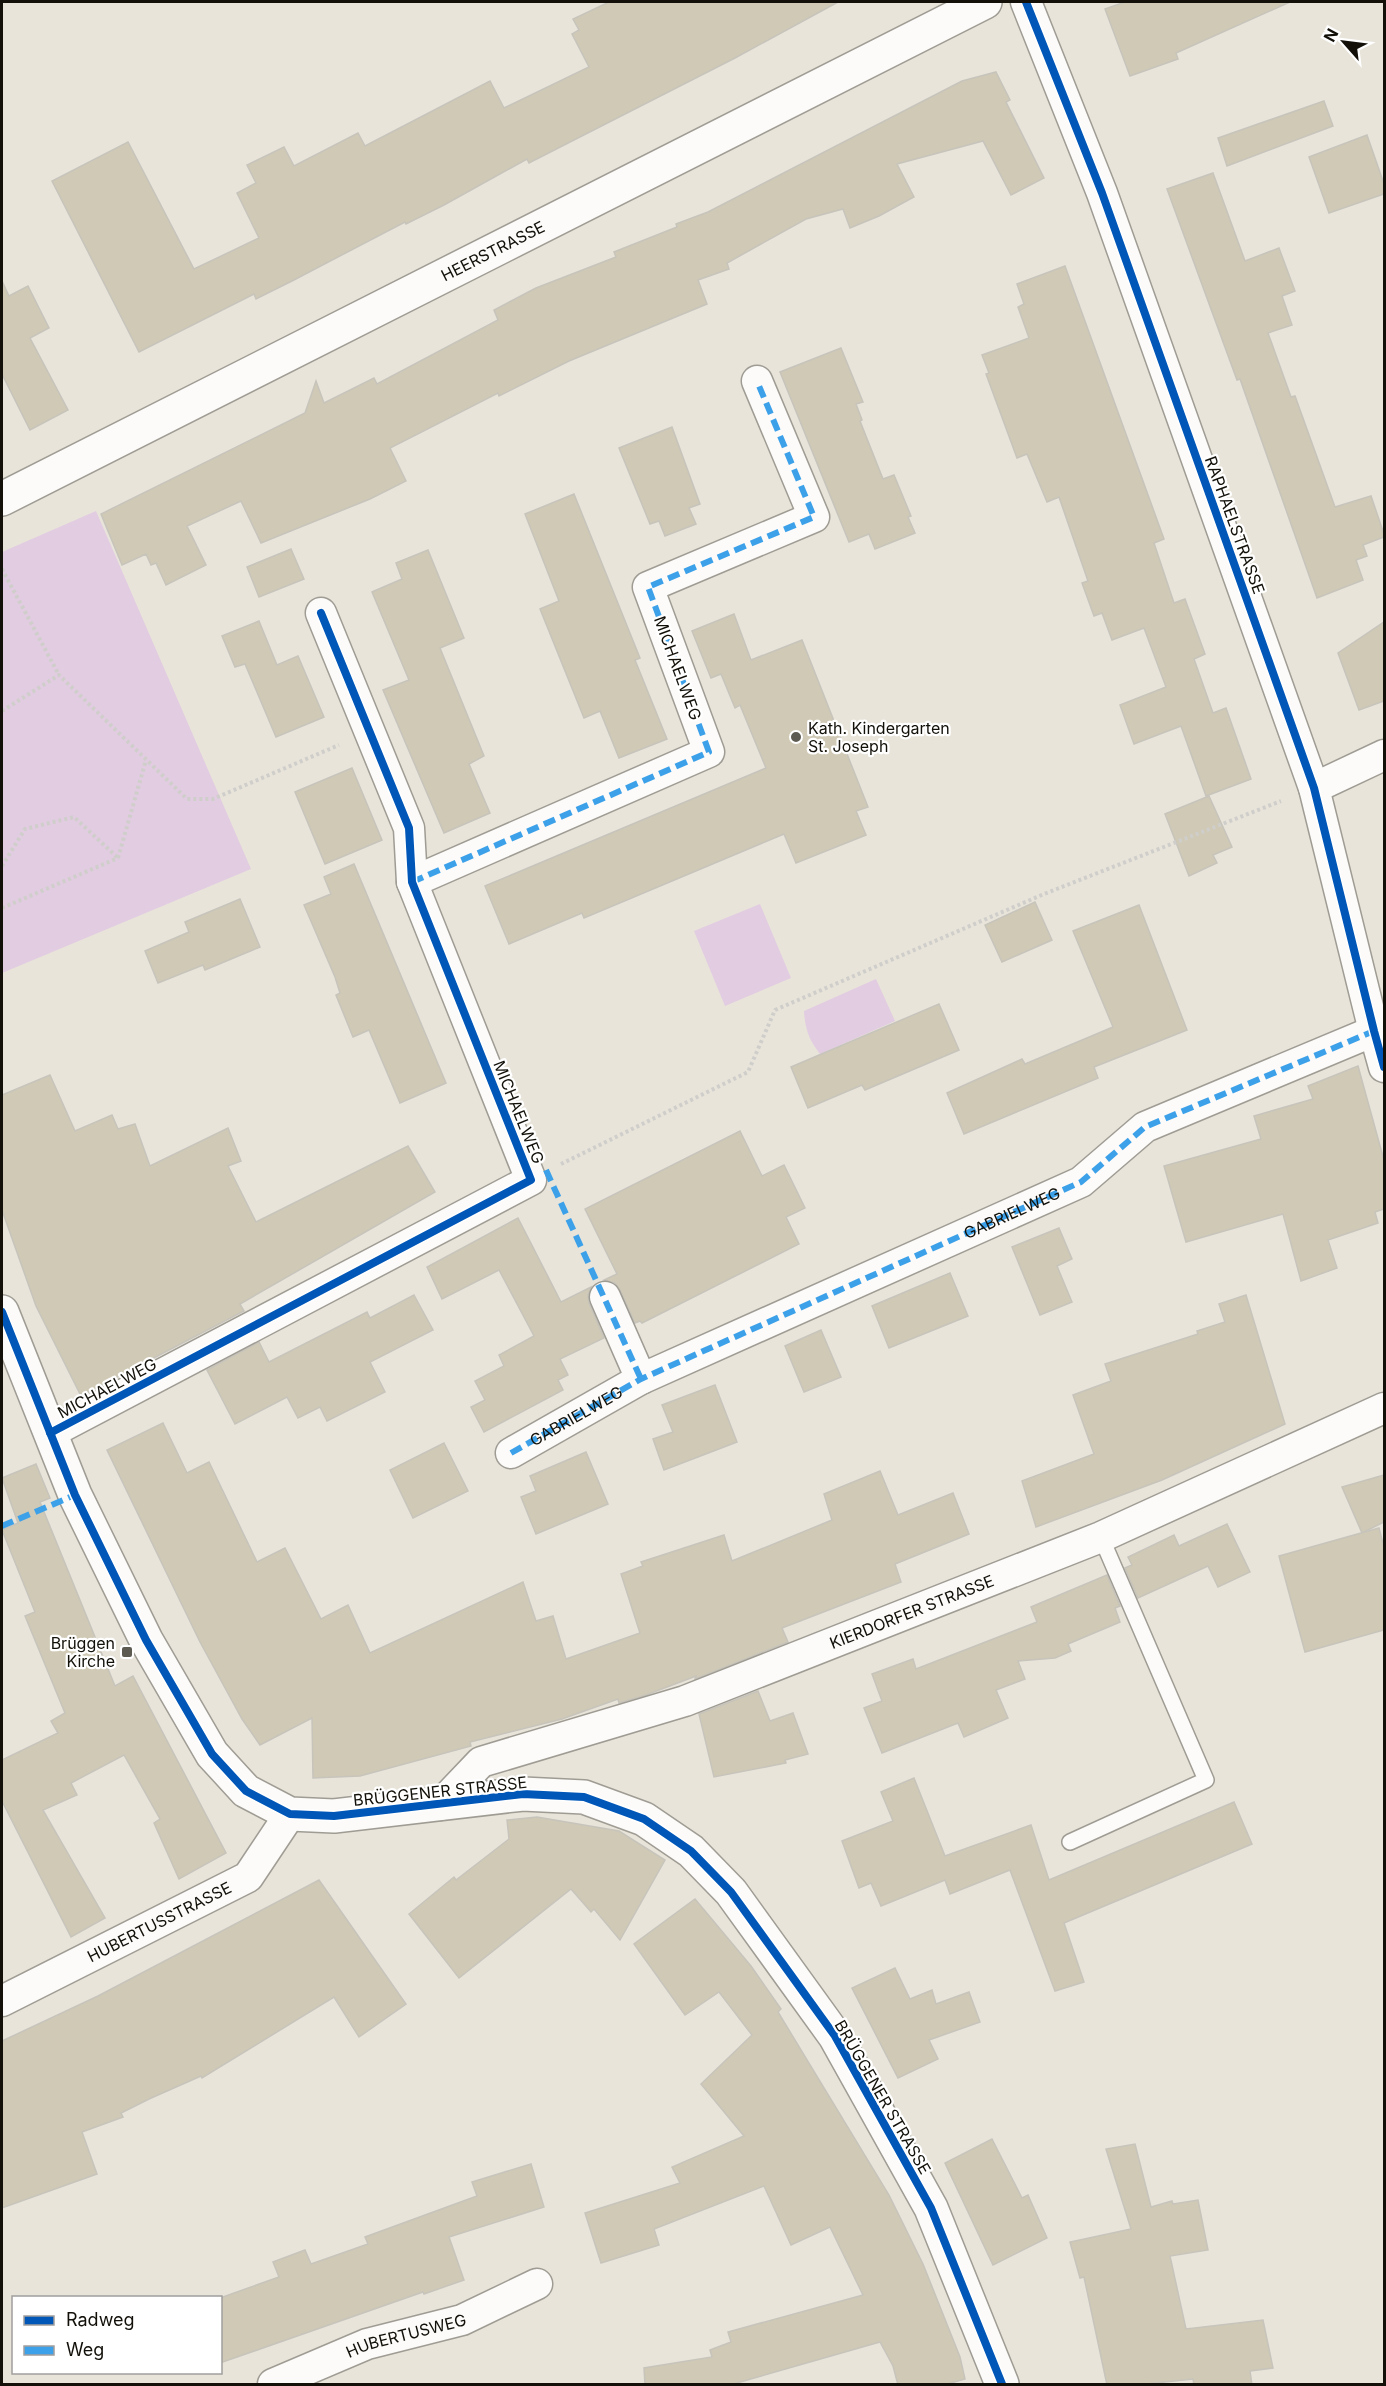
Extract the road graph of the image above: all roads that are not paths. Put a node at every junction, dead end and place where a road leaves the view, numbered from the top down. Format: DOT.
graph roads {
  1 [pos="985,2"];
  2 [pos="1026,2"];
  3 [pos="757,381"];
  4 [pos="2,499"];
  5 [pos="321,613"];
  6 [pos="1384,755"];
  7 [pos="1314,788"];
  8 [pos="412,882"];
  9 [pos="1374,1031"];
  10 [pos="1384,1067"];
  11 [pos="605,1297"];
  12 [pos="2,1311"];
  13 [pos="641,1379"];
  14 [pos="1384,1408"];
  15 [pos="50,1433"];
  16 [pos="511,1454"];
  17 [pos="1101,1537"];
  18 [pos="440,1805"];
  19 [pos="291,1814"];
  20 [pos="1070,1842"];
  21 [pos="2,2001"];
  22 [pos="537,2284"];
  23 [pos="273,2385"];
  24 [pos="1002,2385"];
  1 -- 4 [label="street, HEERSTRASSE"];
  2 -- 7 [label="street, RAPHAELSTRASSE"];
  3 -- 8 [label="street, MICHAELWEG"];
  5 -- 8 [label="street, MICHAELWEG"];
  6 -- 7 [label="street"];
  7 -- 9 [label="street, RAPHAELSTRASSE"];
  8 -- 15 [label="street, MICHAELWEG"];
  9 -- 10 [label="street, RAPHAELSTRASSE"];
  9 -- 13 [label="street, GABRIELWEG"];
  11 -- 13 [label="street, GABRIELWEG"];
  12 -- 15 [label="street, BRÜGGENER STRASSE"];
  13 -- 16 [label="street, GABRIELWEG"];
  14 -- 17 [label="street, KIERDORFER STRASSE"];
  15 -- 19 [label="street, BRÜGGENER STRASSE"];
  17 -- 18 [label="street, KIERDORFER STRASSE"];
  17 -- 20 [label="lane"];
  18 -- 19 [label="street, BRÜGGENER STRASSE"];
  18 -- 24 [label="street, BRÜGGENER STRASSE"];
  19 -- 21 [label="street, HUBERTUSSTRASSE"];
  22 -- 23 [label="street, HUBERTUSWEG"];
}
